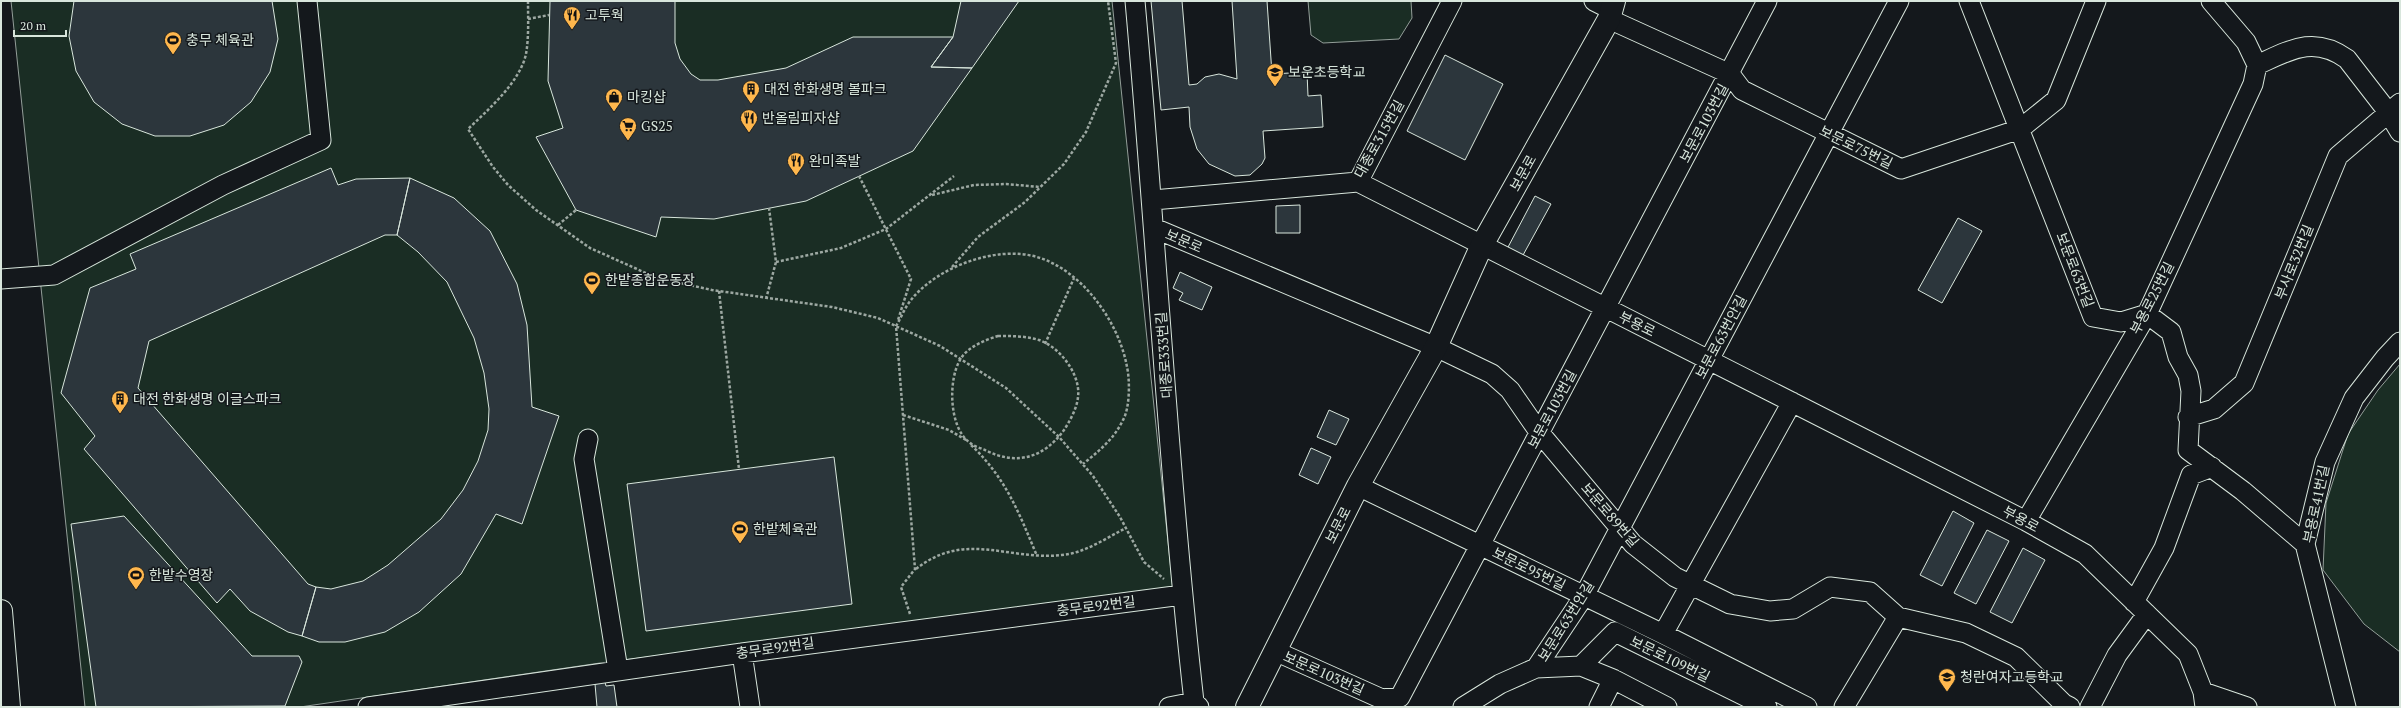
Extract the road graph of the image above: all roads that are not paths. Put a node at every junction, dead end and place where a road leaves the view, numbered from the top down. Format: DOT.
graph roads {
  1 [pos="307,1"];
  2 [pos="1135,1"];
  3 [pos="1452,1"];
  4 [pos="1768,1"];
  5 [pos="1899,1"];
  6 [pos="1969,1"];
  7 [pos="2096,1"];
  8 [pos="2211,1"];
  9 [pos="1607,8"];
  10 [pos="2257,65"];
  11 [pos="1730,74"];
  12 [pos="2394,107"];
  13 [pos="2020,129"];
  14 [pos="2400,132"];
  15 [pos="1828,133"];
  16 [pos="1358,182"];
  17 [pos="1152,200"];
  18 [pos="1154,228"];
  19 [pos="1482,245"];
  20 [pos="1,279"];
  21 [pos="1604,308"];
  22 [pos="2147,314"];
  23 [pos="2400,342"];
  24 [pos="1436,347"];
  25 [pos="1708,360"];
  26 [pos="1792,402"];
  27 [pos="2188,416"];
  28 [pos="1540,432"];
  29 [pos="588,439"];
  30 [pos="2212,467"];
  31 [pos="1358,486"];
  32 [pos="2026,521"];
  33 [pos="1620,529"];
  34 [pos="2305,544"];
  35 [pos="1480,545"];
  36 [pos="1690,585"];
  37 [pos="1182,595"];
  38 [pos="1584,596"];
  39 [pos="2141,608"];
  40 [pos="1,611"];
  41 [pos="1898,617"];
  42 [pos="1664,634"];
  43 [pos="2,638"];
  44 [pos="1275,651"];
  45 [pos="742,653"];
  46 [pos="1581,666"];
  47 [pos="1536,668"];
  48 [pos="618,670"];
  49 [pos="1613,679"];
  50 [pos="1500,684"];
  51 [pos="2204,700"];
  52 [pos="1197,704"];
  53 [pos="10,707"];
  54 [pos="368,707"];
  55 [pos="750,707"];
  56 [pos="1169,707"];
  57 [pos="1247,707"];
  58 [pos="1463,707"];
  59 [pos="1490,707"];
  60 [pos="1599,707"];
  61 [pos="1667,707"];
  62 [pos="1767,707"];
  63 [pos="1807,707"];
  64 [pos="1844,707"];
  65 [pos="2070,707"];
  66 [pos="2090,707"];
  67 [pos="2247,707"];
  68 [pos="2346,707"];
  1 -- 20 [label="street"];
  2 -- 17 [label="street, 대종로333번길"];
  3 -- 16 [label="street, 대종로315번길"];
  4 -- 11 [label="street, 보문로103번길"];
  5 -- 15 [label="street, 보문로63번안길"];
  6 -- 13 [label="street, 보문로63번길"];
  7 -- 13 [label="street, 보문로75번길"];
  8 -- 10 [label="street"];
  9 -- 11 [label="street, 보문로75번길"];
  9 -- 19 [label="main road, 보문로"];
  10 -- 12 [label="street"];
  10 -- 22 [label="street, 부용로25번길"];
  11 -- 15 [label="street, 보문로75번길"];
  11 -- 21 [label="street, 보문로103번길"];
  12 -- 14 [label="street"];
  12 -- 27 [label="street, 부사로32번길"];
  13 -- 15 [label="street, 보문로75번길"];
  13 -- 22 [label="street, 보문로63번길"];
  15 -- 25 [label="street, 보문로63번안길"];
  16 -- 17 [label="street, 대종로315번길"];
  16 -- 19 [label="street, 부용로"];
  17 -- 18 [label="street, 대종로333번길"];
  18 -- 24 [label="street, 보문로"];
  18 -- 37 [label="street, 대종로333번길"];
  19 -- 21 [label="street, 부용로"];
  19 -- 24 [label="main road, 보문로"];
  21 -- 25 [label="street, 부용로"];
  21 -- 28 [label="street, 보문로103번길"];
  22 -- 27 [label="street"];
  22 -- 32 [label="street, 부용로25번길"];
  23 -- 34 [label="street, 부용로41번길"];
  24 -- 28 [label="street, 보문로89번길"];
  24 -- 31 [label="main road, 보문로"];
  25 -- 26 [label="street, 부용로"];
  25 -- 33 [label="street, 보문로63번안길"];
  26 -- 32 [label="street, 부용로"];
  26 -- 36 [label="street"];
  27 -- 30 [label="street"];
  28 -- 33 [label="street, 보문로89번길"];
  28 -- 35 [label="street, 보문로103번길"];
  29 -- 48 [label="street"];
  30 -- 34 [label="street"];
  30 -- 39 [label="street"];
  31 -- 35 [label="street, 보문로95번길"];
  31 -- 44 [label="main road, 보문로"];
  32 -- 39 [label="street, 부용로"];
  33 -- 36 [label="street, 보문로89번길"];
  33 -- 38 [label="street, 보문로63번안길"];
  34 -- 68 [label="street, 부용로41번길"];
  35 -- 38 [label="street, 보문로95번길"];
  35 -- 44 [label="street, 보문로103번길"];
  36 -- 41 [label="street, 보문로89번길"];
  36 -- 42 [label="street"];
  37 -- 45 [label="street, 충무로92번길"];
  37 -- 52 [label="street, 대종로333번길"];
  38 -- 42 [label="street, 보문로95번길"];
  38 -- 47 [label="street, 보문로63번안길"];
  39 -- 51 [label="street, 부용로"];
  39 -- 66 [label="street"];
  40 -- 43 [label="main road"];
  41 -- 64 [label="street"];
  41 -- 65 [label="street, 보문로89번길"];
  42 -- 63 [label="street, 보문로95번길"];
  43 -- 53 [label="main road"];
  44 -- 57 [label="main road, 보문로"];
  45 -- 48 [label="street, 충무로92번길"];
  45 -- 55 [label="street"];
  46 -- 47 [label="street"];
  46 -- 49 [label="street"];
  46 -- 62 [label="street, 보문로109번길"];
  47 -- 50 [label="street"];
  48 -- 54 [label="street, 충무로92번길"];
  49 -- 60 [label="street"];
  49 -- 61 [label="street"];
  50 -- 58 [label="street"];
  50 -- 59 [label="street"];
  51 -- 67 [label="street, 부용로"];
  52 -- 56 [label="street"];
}
